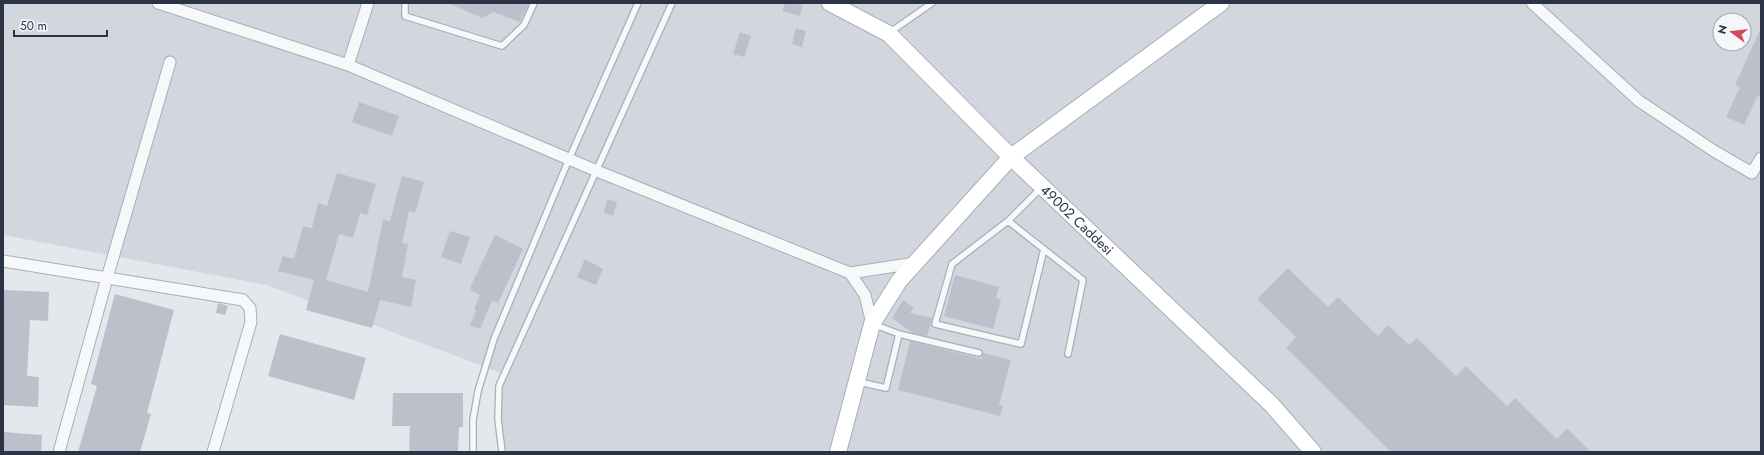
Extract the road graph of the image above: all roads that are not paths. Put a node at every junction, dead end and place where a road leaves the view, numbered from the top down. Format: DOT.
graph roads {
  1 [pos="158,3"];
  2 [pos="368,3"];
  3 [pos="404,3"];
  4 [pos="534,3"];
  5 [pos="638,3"];
  6 [pos="672,3"];
  7 [pos="830,3"];
  8 [pos="932,3"];
  9 [pos="1221,3"];
  10 [pos="1532,3"];
  11 [pos="889,34"];
  12 [pos="170,62"];
  13 [pos="348,65"];
  14 [pos="1011,157"];
  15 [pos="1761,158"];
  16 [pos="569,159"];
  17 [pos="597,171"];
  18 [pos="1042,187"];
  19 [pos="1008,221"];
  20 [pos="1044,249"];
  21 [pos="3,261"];
  22 [pos="915,263"];
  23 [pos="850,273"];
  24 [pos="107,278"];
  25 [pos="872,324"];
  26 [pos="900,334"];
  27 [pos="979,353"];
  28 [pos="1068,354"];
  29 [pos="857,381"];
  30 [pos="59,452"];
  31 [pos="213,452"];
  32 [pos="473,452"];
  33 [pos="502,452"];
  34 [pos="838,452"];
  35 [pos="1313,452"];
  1 -- 13 [label="street"];
  2 -- 13 [label="street"];
  3 -- 4 [label="lane"];
  5 -- 16 [label="lane"];
  6 -- 17 [label="lane"];
  7 -- 11 [label="street, 49002 Caddesi"];
  8 -- 11 [label="lane"];
  9 -- 14 [label="street"];
  10 -- 15 [label="street"];
  11 -- 14 [label="street, 49002 Caddesi"];
  12 -- 24 [label="street"];
  13 -- 16 [label="street"];
  14 -- 18 [label="street, 49002 Caddesi"];
  14 -- 22 [label="street"];
  16 -- 17 [label="street"];
  16 -- 32 [label="lane"];
  17 -- 23 [label="street"];
  17 -- 33 [label="lane"];
  18 -- 19 [label="lane"];
  18 -- 35 [label="street, 49002 Caddesi"];
  19 -- 20 [label="lane"];
  19 -- 20 [label="lane"];
  20 -- 28 [label="lane"];
  21 -- 24 [label="street"];
  22 -- 23 [label="street"];
  22 -- 25 [label="street"];
  23 -- 25 [label="street"];
  24 -- 30 [label="street"];
  24 -- 31 [label="street"];
  25 -- 26 [label="lane"];
  25 -- 29 [label="street"];
  26 -- 27 [label="lane"];
  26 -- 29 [label="lane"];
  29 -- 34 [label="street"];
}
